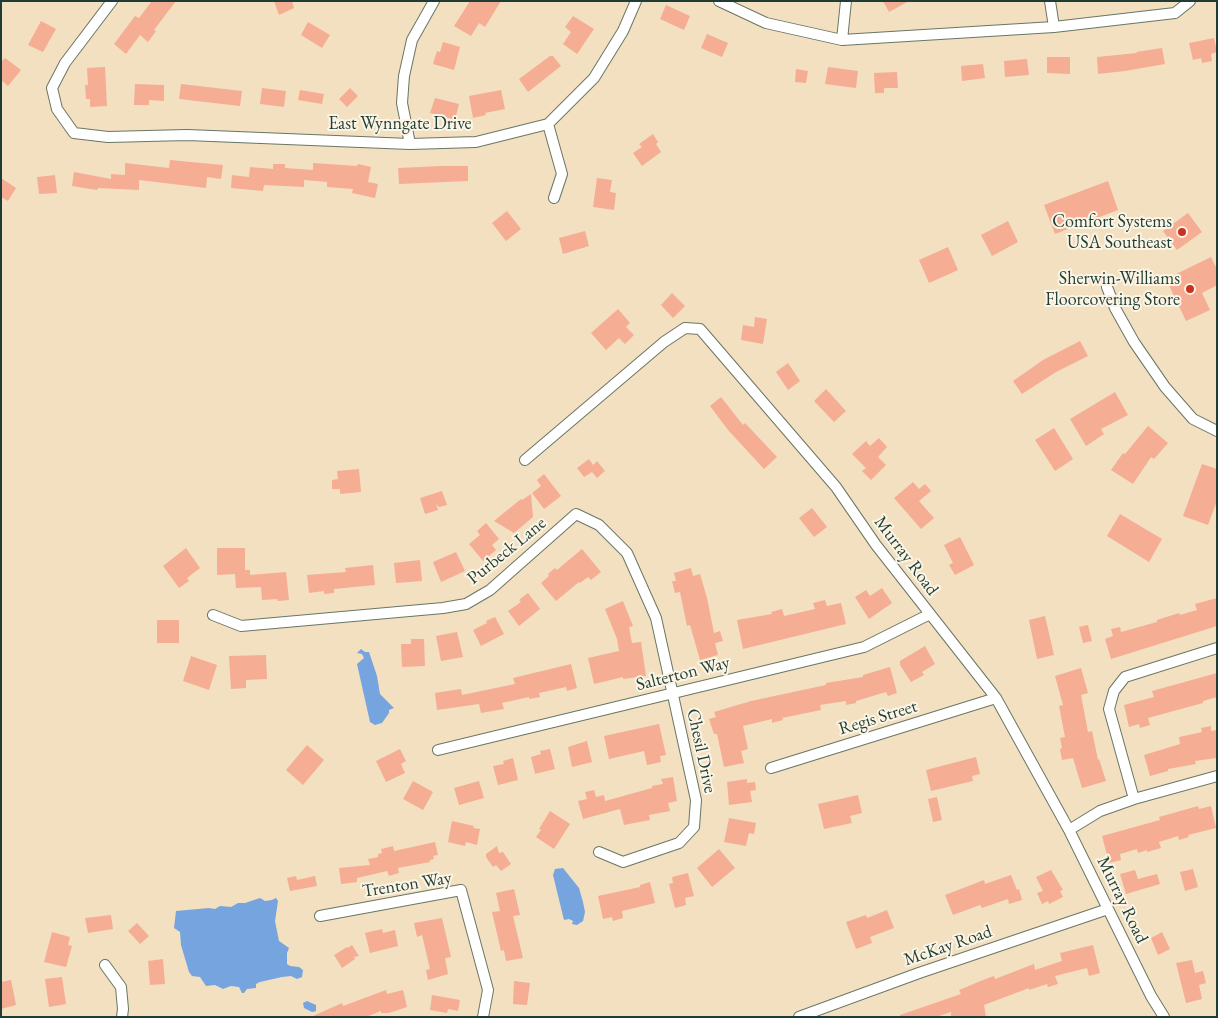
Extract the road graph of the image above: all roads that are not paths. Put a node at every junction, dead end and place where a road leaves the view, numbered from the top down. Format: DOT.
graph roads {
  1 [pos="112,1"];
  2 [pos="434,1"];
  3 [pos="636,1"];
  4 [pos="719,1"];
  5 [pos="846,1"];
  6 [pos="1050,1"];
  7 [pos="1190,1"];
  8 [pos="1054,27"];
  9 [pos="842,40"];
  10 [pos="548,124"];
  11 [pos="410,144"];
  12 [pos="554,198"];
  13 [pos="1107,287"];
  14 [pos="1217,431"];
  15 [pos="525,460"];
  16 [pos="930,614"];
  17 [pos="213,615"];
  18 [pos="1217,648"];
  19 [pos="672,694"];
  20 [pos="996,698"];
  21 [pos="438,750"];
  22 [pos="770,768"];
  23 [pos="1217,776"];
  24 [pos="1134,799"];
  25 [pos="1069,830"];
  26 [pos="599,852"];
  27 [pos="1108,909"];
  28 [pos="320,916"];
  29 [pos="105,965"];
  30 [pos="122,1017"];
  31 [pos="483,1017"];
  32 [pos="799,1017"];
  33 [pos="1164,1017"];
  1 -- 11 [label="street, East Wynngate Drive"];
  2 -- 11 [label="street"];
  3 -- 10 [label="street"];
  4 -- 9 [label="street"];
  5 -- 9 [label="street"];
  6 -- 8 [label="street"];
  7 -- 8 [label="street"];
  8 -- 9 [label="street"];
  10 -- 11 [label="street, East Wynngate Drive"];
  10 -- 12 [label="street"];
  13 -- 14 [label="street"];
  15 -- 16 [label="street, Murray Road"];
  16 -- 19 [label="street, Salterton Way"];
  16 -- 20 [label="street, Murray Road"];
  17 -- 19 [label="street, Purbeck Lane"];
  18 -- 24 [label="street"];
  19 -- 21 [label="street, Salterton Way"];
  19 -- 26 [label="street, Chesil Drive"];
  20 -- 22 [label="street, Regis Street"];
  20 -- 25 [label="street, Murray Road"];
  23 -- 24 [label="street"];
  24 -- 25 [label="street"];
  25 -- 27 [label="street, Murray Road"];
  27 -- 32 [label="street, McKay Road"];
  27 -- 33 [label="street, Murray Road"];
  28 -- 31 [label="street, Trenton Way"];
  29 -- 30 [label="street"];
}
